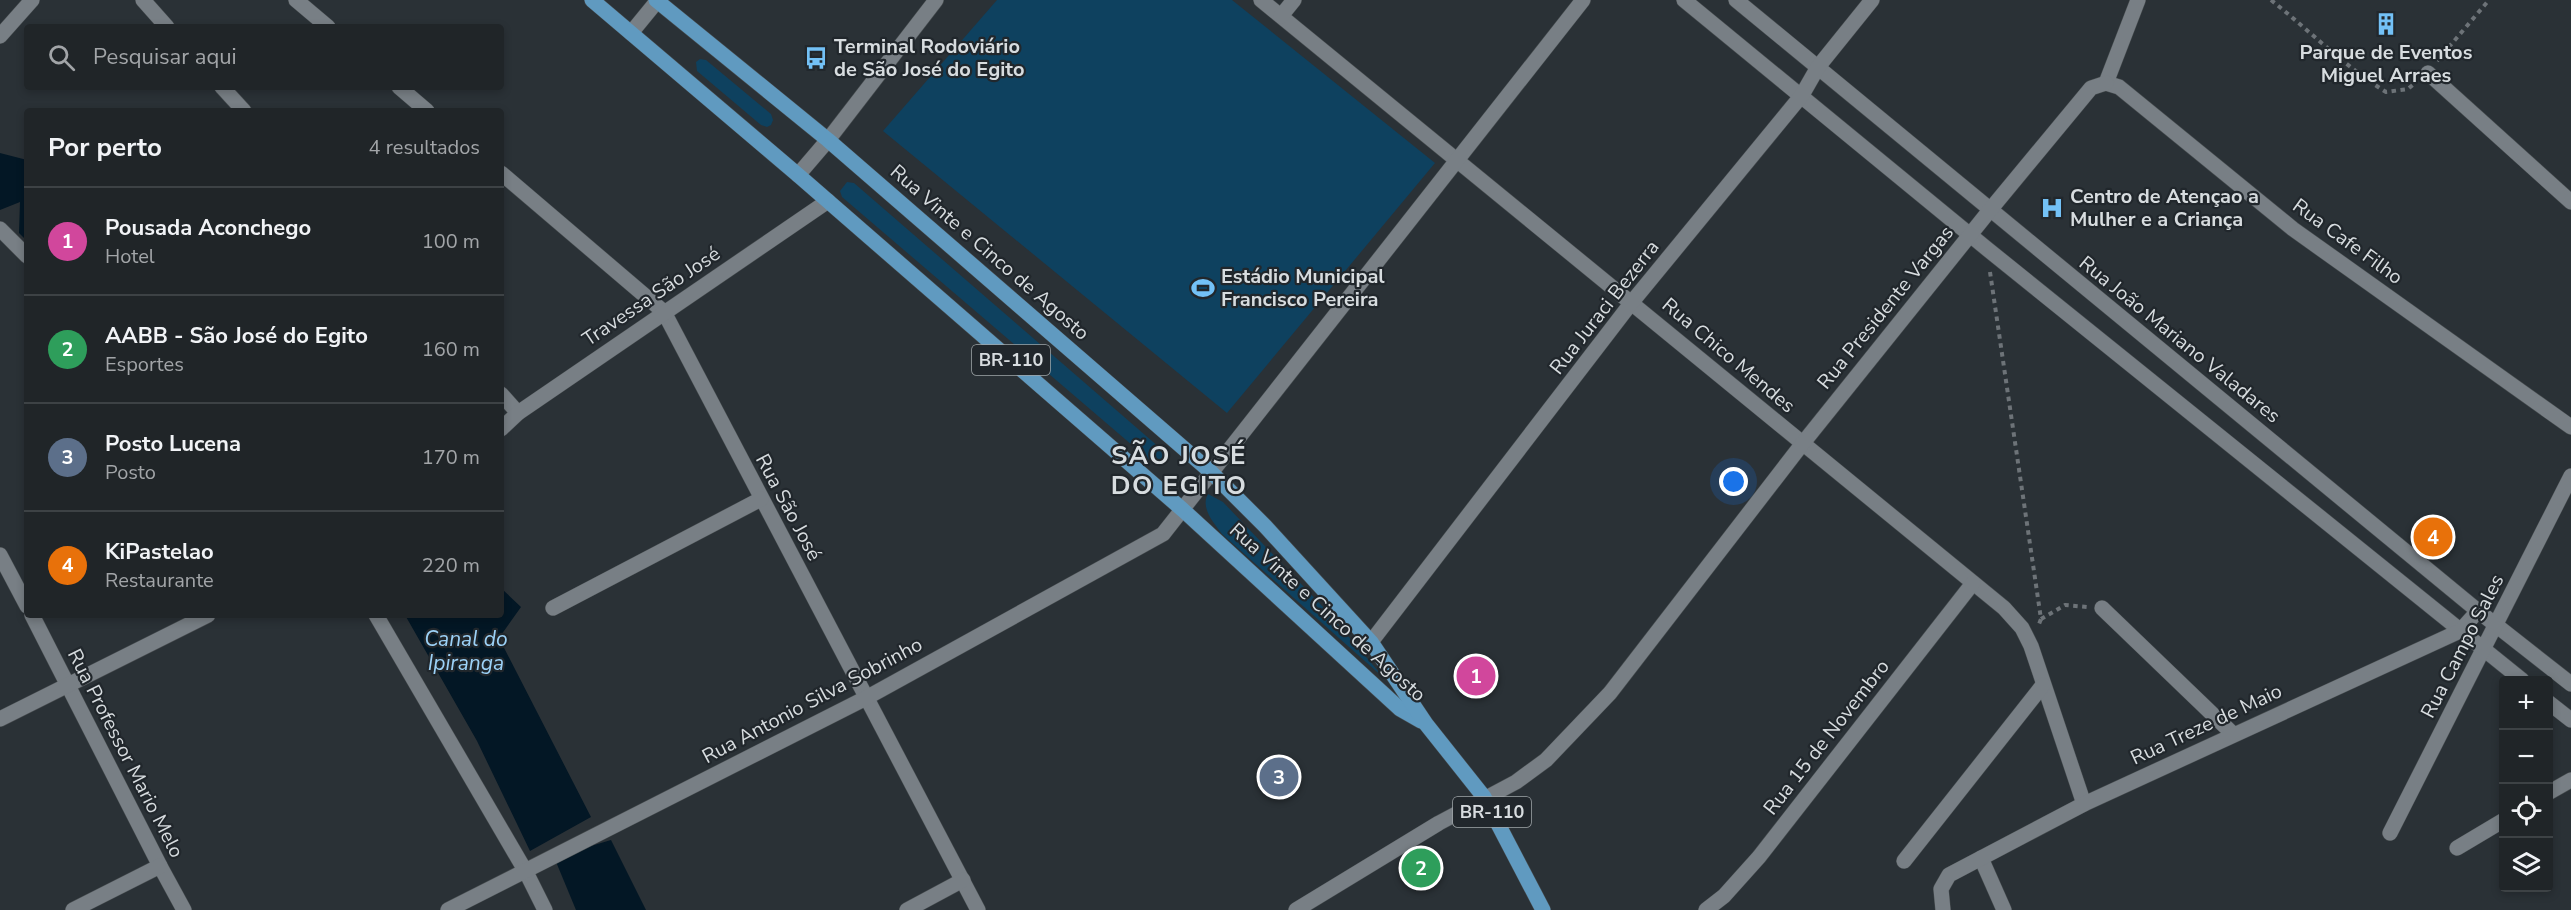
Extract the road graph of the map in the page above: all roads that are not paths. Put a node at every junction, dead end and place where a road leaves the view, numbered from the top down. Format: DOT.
graph roads {
  1 [pos="32,0"];
  2 [pos="143,0"];
  3 [pos="296,0"];
  4 [pos="592,0"];
  5 [pos="657,0"];
  6 [pos="936,0"];
  7 [pos="1261,0"];
  8 [pos="1294,0"];
  9 [pos="1583,0"];
  10 [pos="1684,0"];
  11 [pos="1736,0"];
  12 [pos="1872,0"];
  13 [pos="2138,0"];
  14 [pos="1281,16"];
  15 [pos="164,24"];
  16 [pos="324,24"];
  17 [pos="631,33"];
  18 [pos="0,36"];
  19 [pos="1818,67"];
  20 [pos="2428,73"];
  21 [pos="2106,83"];
  22 [pos="225,90"];
  23 [pos="402,90"];
  24 [pos="1802,95"];
  25 [pos="240,108"];
  26 [pos="424,108"];
  27 [pos="828,140"];
  28 [pos="1456,160"];
  29 [pos="798,175"];
  30 [pos="504,176"];
  31 [pos="828,201"];
  32 [pos="2571,202"];
  33 [pos="1990,210"];
  34 [pos="0,229"];
  35 [pos="1970,235"];
  36 [pos="24,253"];
  37 [pos="1632,302"];
  38 [pos="664,312"];
  39 [pos="504,397"];
  40 [pos="518,413"];
  41 [pos="504,426"];
  42 [pos="2571,427"];
  43 [pos="1803,443"];
  44 [pos="1211,472"];
  45 [pos="2571,476"];
  46 [pos="761,499"];
  47 [pos="1183,510"];
  48 [pos="0,555"];
  49 [pos="1973,583"];
  50 [pos="24,600"];
  51 [pos="553,608"];
  52 [pos="2102,608"];
  53 [pos="2478,611"];
  54 [pos="34,618"];
  55 [pos="202,618"];
  56 [pos="378,618"];
  57 [pos="2497,626"];
  58 [pos="2460,631"];
  59 [pos="1371,642"];
  60 [pos="2484,650"];
  61 [pos="2516,676"];
  62 [pos="68,683"];
  63 [pos="2571,684"];
  64 [pos="2043,685"];
  65 [pos="866,698"];
  66 [pos="2553,706"];
  67 [pos="0,719"];
  68 [pos="2571,720"];
  69 [pos="1426,724"];
  70 [pos="2233,734"];
  71 [pos="2571,780"];
  72 [pos="2553,790"];
  73 [pos="1484,797"];
  74 [pos="2084,804"];
  75 [pos="2499,823"];
  76 [pos="2390,833"];
  77 [pos="2457,848"];
  78 [pos="1981,858"];
  79 [pos="1904,861"];
  80 [pos="160,866"];
  81 [pos="526,872"];
  82 [pos="963,880"];
  83 [pos="73,910"];
  84 [pos="184,910"];
  85 [pos="448,910"];
  86 [pos="545,910"];
  87 [pos="907,910"];
  88 [pos="978,910"];
  89 [pos="1296,910"];
  90 [pos="1542,910"];
  91 [pos="1706,910"];
  92 [pos="1943,910"];
  93 [pos="2004,910"];
  1 -- 18 [label="street"];
  2 -- 15 [label="street"];
  3 -- 16 [label="street"];
  4 -- 17 [label="main road, Rua Vinte e Cinco de Agosto / BR-110"];
  5 -- 17 [label="street"];
  5 -- 27 [label="main road, Rua Vinte e Cinco de Agosto / BR-110"];
  6 -- 27 [label="street"];
  7 -- 14 [label="street, Rua Chico Mendes"];
  8 -- 14 [label="street"];
  9 -- 28 [label="street, Rua Antonio Silva Sobrinho"];
  10 -- 24 [label="street"];
  11 -- 19 [label="street, Rua João Mariano Valadares"];
  12 -- 19 [label="street, Rua Juraci Bezerra"];
  13 -- 21 [label="street"];
  14 -- 28 [label="street, Rua Chico Mendes"];
  17 -- 29 [label="main road, Rua Vinte e Cinco de Agosto / BR-110"];
  19 -- 24 [label="street, Rua Juraci Bezerra"];
  19 -- 33 [label="street, Rua João Mariano Valadares"];
  20 -- 32 [label="street"];
  21 -- 33 [label="street, Rua Presidente Vargas"];
  21 -- 42 [label="street, Rua Cafe Filho"];
  22 -- 25 [label="street"];
  23 -- 26 [label="street"];
  24 -- 35 [label="street"];
  24 -- 37 [label="street, Rua Juraci Bezerra"];
  27 -- 29 [label="street"];
  27 -- 44 [label="main road, Rua Vinte e Cinco de Agosto / BR-110"];
  28 -- 37 [label="street, Rua Chico Mendes"];
  28 -- 44 [label="street, Rua Antonio Silva Sobrinho"];
  29 -- 31 [label="main road, Rua Vinte e Cinco de Agosto / BR-110"];
  30 -- 38 [label="street, Rua São José"];
  31 -- 38 [label="street, Travessa São José"];
  31 -- 47 [label="main road, Rua Vinte e Cinco de Agosto / BR-110"];
  33 -- 35 [label="street, Rua Presidente Vargas"];
  33 -- 53 [label="street, Rua João Mariano Valadares"];
  34 -- 36 [label="street"];
  35 -- 43 [label="street, Rua Presidente Vargas"];
  35 -- 58 [label="street"];
  37 -- 43 [label="street, Rua Chico Mendes"];
  37 -- 59 [label="street, Rua Juraci Bezerra"];
  38 -- 40 [label="street, Travessa São José"];
  38 -- 46 [label="street, Rua São José"];
  39 -- 40 [label="street"];
  40 -- 41 [label="street, Travessa São José"];
  43 -- 49 [label="street, Rua Chico Mendes"];
  43 -- 73 [label="street, Rua Presidente Vargas"];
  44 -- 47 [label="street, Rua Antonio Silva Sobrinho"];
  44 -- 59 [label="main road, Rua Vinte e Cinco de Agosto / BR-110"];
  45 -- 57 [label="street, Rua Campo Sales"];
  46 -- 51 [label="street"];
  46 -- 65 [label="street, Rua São José"];
  47 -- 65 [label="street, Rua Antonio Silva Sobrinho"];
  47 -- 69 [label="main road, Rua Vinte e Cinco de Agosto / BR-110"];
  48 -- 50 [label="street"];
  49 -- 64 [label="street, Rua Chico Mendes"];
  49 -- 91 [label="street, Rua 15 de Novembro"];
  52 -- 70 [label="street"];
  53 -- 57 [label="street, Rua João Mariano Valadares"];
  53 -- 58 [label="street, Rua Treze de Maio"];
  54 -- 62 [label="street, Rua Professor Mario Melo"];
  55 -- 62 [label="street"];
  56 -- 81 [label="street"];
  57 -- 60 [label="street, Rua Campo Sales"];
  57 -- 63 [label="street, Rua João Mariano Valadares"];
  58 -- 60 [label="street"];
  58 -- 70 [label="street, Rua Treze de Maio"];
  59 -- 69 [label="main road, Rua Vinte e Cinco de Agosto / BR-110"];
  60 -- 61 [label="street"];
  60 -- 76 [label="street, Rua Campo Sales"];
  62 -- 67 [label="street"];
  62 -- 80 [label="street, Rua Professor Mario Melo"];
  64 -- 74 [label="street, Rua Chico Mendes"];
  64 -- 79 [label="street"];
  65 -- 81 [label="street, Rua Antonio Silva Sobrinho"];
  65 -- 82 [label="street, Rua São José"];
  66 -- 68 [label="street"];
  69 -- 73 [label="main road, BR-110"];
  70 -- 74 [label="street, Rua Treze de Maio"];
  71 -- 72 [label="street"];
  73 -- 89 [label="street, Rua Presidente Vargas"];
  73 -- 90 [label="main road, BR-110"];
  74 -- 78 [label="street, Rua Treze de Maio"];
  75 -- 77 [label="street"];
  78 -- 92 [label="street, Rua Treze de Maio"];
  78 -- 93 [label="street"];
  80 -- 83 [label="street"];
  80 -- 84 [label="street, Rua Professor Mario Melo"];
  81 -- 85 [label="street, Rua Antonio Silva Sobrinho"];
  81 -- 86 [label="street"];
  82 -- 87 [label="street"];
  82 -- 88 [label="street, Rua São José"];
}
